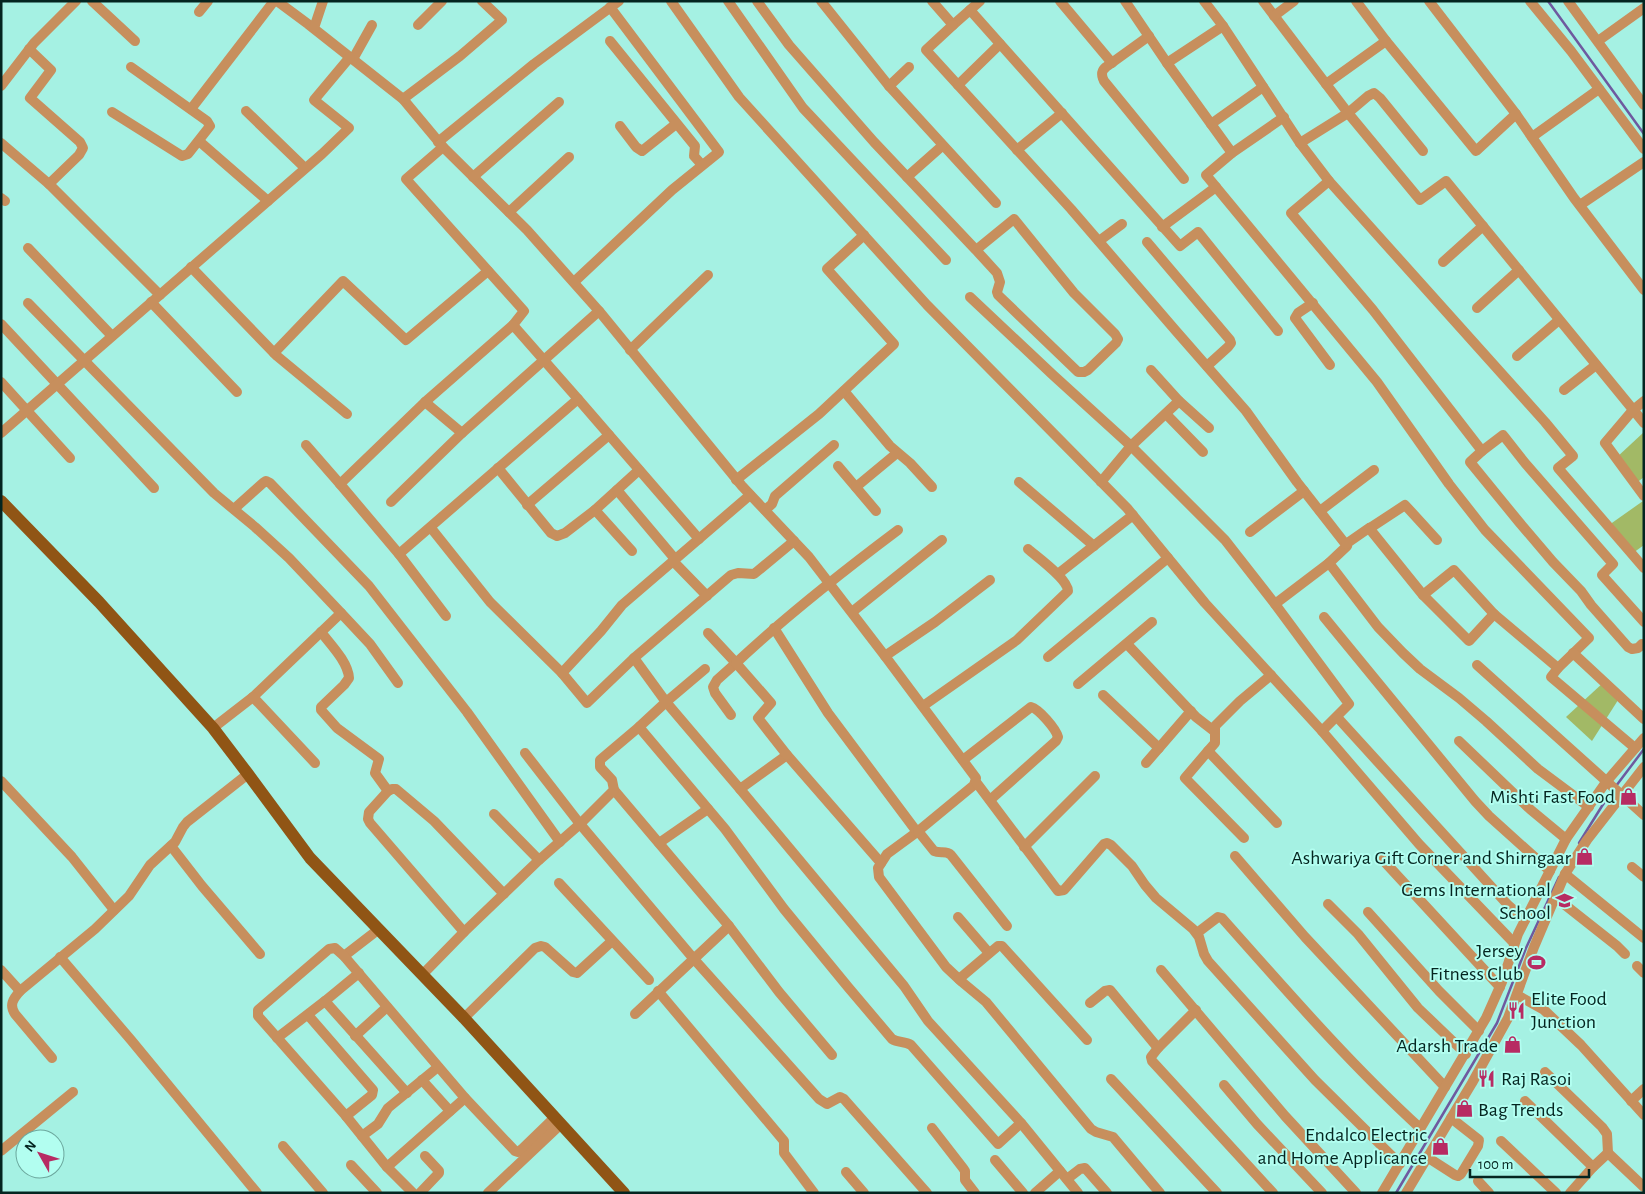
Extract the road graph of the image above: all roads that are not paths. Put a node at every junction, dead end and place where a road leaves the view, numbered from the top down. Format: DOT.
graph roads {
  1 [pos="92,1"];
  2 [pos="208,1"];
  3 [pos="276,1"];
  4 [pos="323,1"];
  5 [pos="442,1"];
  6 [pos="482,1"];
  7 [pos="670,1"];
  8 [pos="728,1"];
  9 [pos="757,1"];
  10 [pos="822,1"];
  11 [pos="932,1"];
  12 [pos="980,1"];
  13 [pos="1060,1"];
  14 [pos="1125,1"];
  15 [pos="1204,1"];
  16 [pos="1263,1"];
  17 [pos="1294,1"];
  18 [pos="1356,1"];
  19 [pos="1429,1"];
  20 [pos="1530,1"];
  21 [pos="1568,1"];
  22 [pos="71,3"];
  23 [pos="610,5"];
  24 [pos="1644,8"];
  25 [pos="970,10"];
  26 [pos="199,12"];
  27 [pos="1274,16"];
  28 [pos="953,24"];
  29 [pos="372,25"];
  30 [pos="418,25"];
  31 [pos="1223,26"];
  32 [pos="314,28"];
  33 [pos="1150,36"];
  34 [pos="135,41"];
  35 [pos="610,41"];
  36 [pos="1386,41"];
  37 [pos="1598,42"];
  38 [pos="1000,44"];
  39 [pos="29,49"];
  40 [pos="352,58"];
  41 [pos="1112,62"];
  42 [pos="1167,63"];
  43 [pos="131,67"];
  44 [pos="909,67"];
  45 [pos="1326,84"];
  46 [pos="958,85"];
  47 [pos="1,86"];
  48 [pos="889,86"];
  49 [pos="1264,87"];
  50 [pos="1599,89"];
  51 [pos="403,99"];
  52 [pos="559,102"];
  53 [pos="1644,105"];
  54 [pos="191,109"];
  55 [pos="246,111"];
  56 [pos="112,112"];
  57 [pos="1062,113"];
  58 [pos="1348,113"];
  59 [pos="1516,114"];
  60 [pos="1284,117"];
  61 [pos="676,124"];
  62 [pos="1211,124"];
  63 [pos="620,126"];
  64 [pos="1532,137"];
  65 [pos="199,141"];
  66 [pos="1,143"];
  67 [pos="1300,143"];
  68 [pos="441,144"];
  69 [pos="942,146"];
  70 [pos="1017,150"];
  71 [pos="1644,150"];
  72 [pos="1423,151"];
  73 [pos="1232,154"];
  74 [pos="569,158"];
  75 [pos="1644,162"];
  76 [pos="702,166"];
  77 [pos="305,168"];
  78 [pos="473,177"];
  79 [pos="907,177"];
  80 [pos="1184,179"];
  81 [pos="1329,181"];
  82 [pos="49,184"];
  83 [pos="1216,187"];
  84 [pos="268,201"];
  85 [pos="996,204"];
  86 [pos="1580,206"];
  87 [pos="509,212"];
  88 [pos="1122,224"];
  89 [pos="1162,226"];
  90 [pos="1483,226"];
  91 [pos="864,235"];
  92 [pos="1099,242"];
  93 [pos="1147,242"];
  94 [pos="28,248"];
  95 [pos="976,250"];
  96 [pos="946,260"];
  97 [pos="1443,262"];
  98 [pos="191,267"];
  99 [pos="1519,270"];
  100 [pos="488,271"];
  101 [pos="708,275"];
  102 [pos="574,282"];
  103 [pos="1644,290"];
  104 [pos="160,295"];
  105 [pos="970,297"];
  106 [pos="151,302"];
  107 [pos="28,303"];
  108 [pos="1313,303"];
  109 [pos="1477,308"];
  110 [pos="599,311"];
  111 [pos="1559,320"];
  112 [pos="1,324"];
  113 [pos="513,325"];
  114 [pos="1278,330"];
  115 [pos="112,336"];
  116 [pos="630,350"];
  117 [pos="274,353"];
  118 [pos="1517,356"];
  119 [pos="544,360"];
  120 [pos="84,361"];
  121 [pos="1330,365"];
  122 [pos="1596,365"];
  123 [pos="1207,366"];
  124 [pos="1151,370"];
  125 [pos="1,382"];
  126 [pos="56,384"];
  127 [pos="1564,390"];
  128 [pos="844,391"];
  129 [pos="238,392"];
  130 [pos="578,399"];
  131 [pos="1179,401"];
  132 [pos="1644,401"];
  133 [pos="425,402"];
  134 [pos="27,410"];
  135 [pos="1633,410"];
  136 [pos="347,414"];
  137 [pos="1166,414"];
  138 [pos="1644,423"];
  139 [pos="1210,428"];
  140 [pos="1,432"];
  141 [pos="462,433"];
  142 [pos="609,435"];
  143 [pos="306,445"];
  144 [pos="834,445"];
  145 [pos="1131,446"];
  146 [pos="1482,451"];
  147 [pos="1203,452"];
  148 [pos="897,453"];
  149 [pos="70,458"];
  150 [pos="838,466"];
  151 [pos="498,468"];
  152 [pos="639,470"];
  153 [pos="1374,470"];
  154 [pos="736,480"];
  155 [pos="1019,482"];
  156 [pos="1102,482"];
  157 [pos="340,484"];
  158 [pos="856,487"];
  159 [pos="932,487"];
  160 [pos="154,488"];
  161 [pos="617,490"];
  162 [pos="1304,491"];
  163 [pos="750,495"];
  164 [pos="1644,496"];
  165 [pos="1,501"];
  166 [pos="391,502"];
  167 [pos="527,505"];
  168 [pos="234,510"];
  169 [pos="595,510"];
  170 [pos="765,510"];
  171 [pos="876,511"];
  172 [pos="1320,511"];
  173 [pos="1133,515"];
  174 [pos="431,528"];
  175 [pos="1370,528"];
  176 [pos="898,530"];
  177 [pos="1250,532"];
  178 [pos="699,538"];
  179 [pos="942,540"];
  180 [pos="1436,540"];
  181 [pos="794,541"];
  182 [pos="1346,544"];
  183 [pos="1094,546"];
  184 [pos="1028,549"];
  185 [pos="632,551"];
  186 [pos="399,554"];
  187 [pos="1168,558"];
  188 [pos="674,560"];
  189 [pos="1329,563"];
  190 [pos="1644,568"];
  191 [pos="1058,574"];
  192 [pos="990,580"];
  193 [pos="829,582"];
  194 [pos="1423,595"];
  195 [pos="707,596"];
  196 [pos="1275,604"];
  197 [pos="852,612"];
  198 [pos="341,613"];
  199 [pos="1494,614"];
  200 [pos="446,616"];
  201 [pos="1324,617"];
  202 [pos="1152,622"];
  203 [pos="1644,622"];
  204 [pos="774,628"];
  205 [pos="321,632"];
  206 [pos="708,633"];
  207 [pos="1127,644"];
  208 [pos="1643,644"];
  209 [pos="1573,653"];
  210 [pos="886,656"];
  211 [pos="1048,657"];
  212 [pos="634,658"];
  213 [pos="736,663"];
  214 [pos="1477,665"];
  215 [pos="1558,668"];
  216 [pos="705,669"];
  217 [pos="562,673"];
  218 [pos="1271,675"];
  219 [pos="398,683"];
  220 [pos="1078,684"];
  221 [pos="1103,695"];
  222 [pos="253,697"];
  223 [pos="666,702"];
  224 [pos="923,706"];
  225 [pos="1191,711"];
  226 [pos="731,715"];
  227 [pos="1337,717"];
  228 [pos="1644,718"];
  229 [pos="640,727"];
  230 [pos="213,728"];
  231 [pos="1214,731"];
  232 [pos="1322,731"];
  233 [pos="1644,738"];
  234 [pos="1459,741"];
  235 [pos="1159,748"];
  236 [pos="1635,748"];
  237 [pos="1208,751"];
  238 [pos="525,753"];
  239 [pos="787,755"];
  240 [pos="963,760"];
  241 [pos="315,763"];
  242 [pos="1146,763"];
  243 [pos="1644,767"];
  244 [pos="248,774"];
  245 [pos="1094,776"];
  246 [pos="1,781"];
  247 [pos="976,782"];
  248 [pos="1608,783"];
  249 [pos="740,789"];
  250 [pos="614,790"];
  251 [pos="388,792"];
  252 [pos="1620,793"];
  253 [pos="990,800"];
  254 [pos="1589,807"];
  255 [pos="708,809"];
  256 [pos="494,814"];
  257 [pos="1644,815"];
  258 [pos="1278,823"];
  259 [pos="580,824"];
  260 [pos="917,832"];
  261 [pos="1244,838"];
  262 [pos="1566,839"];
  263 [pos="560,842"];
  264 [pos="659,843"];
  265 [pos="171,846"];
  266 [pos="1024,847"];
  267 [pos="1235,856"];
  268 [pos="1382,859"];
  269 [pos="539,860"];
  270 [pos="881,862"];
  271 [pos="1632,867"];
  272 [pos="1550,871"];
  273 [pos="1565,874"];
  274 [pos="1644,877"];
  275 [pos="559,883"];
  276 [pos="504,894"];
  277 [pos="1555,897"];
  278 [pos="1328,904"];
  279 [pos="114,910"];
  280 [pos="1368,912"];
  281 [pos="958,917"];
  282 [pos="1525,920"];
  283 [pos="729,926"];
  284 [pos="1007,926"];
  285 [pos="379,929"];
  286 [pos="464,932"];
  287 [pos="1197,933"];
  288 [pos="1644,938"];
  289 [pos="612,941"];
  290 [pos="1514,943"];
  291 [pos="989,953"];
  292 [pos="260,954"];
  293 [pos="1625,954"];
  294 [pos="344,956"];
  295 [pos="60,957"];
  296 [pos="693,958"];
  297 [pos="1,970"];
  298 [pos="1161,970"];
  299 [pos="359,973"];
  300 [pos="423,974"];
  301 [pos="959,979"];
  302 [pos="649,980"];
  303 [pos="1500,987"];
  304 [pos="20,991"];
  305 [pos="658,991"];
  306 [pos="1517,995"];
  307 [pos="325,1001"];
  308 [pos="1090,1003"];
  309 [pos="387,1006"];
  310 [pos="1196,1010"];
  311 [pos="635,1014"];
  312 [pos="308,1015"];
  313 [pos="464,1018"];
  314 [pos="1479,1031"];
  315 [pos="355,1036"];
  316 [pos="277,1038"];
  317 [pos="1087,1040"];
  318 [pos="1158,1048"];
  319 [pos="1466,1054"];
  320 [pos="832,1055"];
  321 [pos="52,1058"];
  322 [pos="438,1067"];
  323 [pos="1545,1072"];
  324 [pos="1111,1079"];
  325 [pos="422,1080"];
  326 [pos="1224,1085"];
  327 [pos="1445,1087"];
  328 [pos="1644,1089"];
  329 [pos="73,1092"];
  330 [pos="406,1093"];
  331 [pos="465,1098"];
  332 [pos="1526,1101"];
  333 [pos="1631,1101"];
  334 [pos="450,1111"];
  335 [pos="1644,1115"];
  336 [pos="346,1116"];
  337 [pos="1451,1118"];
  338 [pos="558,1121"];
  339 [pos="1021,1123"];
  340 [pos="932,1128"];
  341 [pos="1420,1128"];
  342 [pos="362,1136"];
  343 [pos="1501,1141"];
  344 [pos="283,1146"];
  345 [pos="1,1152"];
  346 [pos="1608,1153"];
  347 [pos="425,1156"];
  348 [pos="1428,1157"];
  349 [pos="995,1160"];
  350 [pos="351,1164"];
  351 [pos="1400,1164"];
  352 [pos="387,1166"];
  353 [pos="1593,1167"];
  354 [pos="1060,1170"];
  355 [pos="846,1172"];
  356 [pos="1067,1179"];
  357 [pos="1478,1181"];
  358 [pos="1644,1187"];
  359 [pos="1577,1190"];
  360 [pos="257,1193"];
  361 [pos="323,1193"];
  362 [pos="377,1193"];
  363 [pos="413,1193"];
  364 [pos="420,1193"];
  365 [pos="488,1193"];
  366 [pos="624,1193"];
  367 [pos="814,1193"];
  368 [pos="864,1193"];
  369 [pos="927,1193"];
  370 [pos="975,1193"];
  371 [pos="1023,1193"];
  372 [pos="1035,1193"];
  373 [pos="1078,1193"];
  374 [pos="1107,1193"];
  375 [pos="1160,1193"];
  376 [pos="1217,1193"];
  377 [pos="1273,1193"];
  378 [pos="1322,1193"];
  379 [pos="1356,1193"];
  380 [pos="1382,1193"];
  381 [pos="1406,1193"];
  382 [pos="1489,1193"];
  383 [pos="1556,1193"];
  1 -- 34 [label="street"];
  2 -- 26 [label="street"];
  3 -- 32 [label="street"];
  3 -- 54 [label="street"];
  4 -- 32 [label="street"];
  5 -- 30 [label="street"];
  6 -- 51 [label="street"];
  7 -- 91 [label="street"];
  8 -- 96 [label="street"];
  9 -- 79 [label="street"];
  10 -- 48 [label="street"];
  11 -- 28 [label="street"];
  12 -- 25 [label="street"];
  13 -- 41 [label="street"];
  14 -- 33 [label="street"];
  15 -- 31 [label="street"];
  16 -- 27 [label="street"];
  17 -- 27 [label="street"];
  18 -- 36 [label="street"];
  19 -- 59 [label="street"];
  20 -- 50 [label="street"];
  21 -- 37 [label="street"];
  22 -- 39 [label="street"];
  23 -- 68 [label="street"];
  23 -- 76 [label="street"];
  24 -- 37 [label="street"];
  25 -- 28 [label="street"];
  25 -- 38 [label="street"];
  27 -- 45 [label="street"];
  28 -- 46 [label="street"];
  29 -- 40 [label="street"];
  31 -- 42 [label="street"];
  31 -- 49 [label="street"];
  32 -- 40 [label="street"];
  33 -- 41 [label="street"];
  33 -- 42 [label="street"];
  35 -- 61 [label="street"];
  36 -- 45 [label="street"];
  36 -- 59 [label="street"];
  37 -- 53 [label="street"];
  38 -- 46 [label="street"];
  38 -- 57 [label="street"];
  39 -- 47 [label="street"];
  39 -- 82 [label="street"];
  40 -- 51 [label="street"];
  40 -- 77 [label="street"];
  41 -- 80 [label="street"];
  42 -- 62 [label="street"];
  43 -- 54 [label="street"];
  44 -- 48 [label="street"];
  45 -- 58 [label="street"];
  46 -- 70 [label="street"];
  48 -- 69 [label="street"];
  49 -- 60 [label="street"];
  49 -- 62 [label="street"];
  50 -- 64 [label="street"];
  50 -- 71 [label="street"];
  51 -- 68 [label="street"];
  52 -- 78 [label="street"];
  54 -- 65 [label="street"];
  55 -- 77 [label="street"];
  56 -- 65 [label="street"];
  57 -- 70 [label="street"];
  57 -- 89 [label="street"];
  58 -- 67 [label="street"];
  58 -- 72 [label="street"];
  58 -- 90 [label="street"];
  59 -- 64 [label="street"];
  60 -- 67 [label="street"];
  60 -- 73 [label="street"];
  61 -- 63 [label="street"];
  61 -- 76 [label="street"];
  62 -- 73 [label="street"];
  64 -- 86 [label="street"];
  65 -- 84 [label="street"];
  66 -- 82 [label="street"];
  67 -- 81 [label="street"];
  68 -- 78 [label="street"];
  68 -- 100 [label="street"];
  69 -- 79 [label="street"];
  69 -- 85 [label="street"];
  70 -- 92 [label="street"];
  73 -- 83 [label="street"];
  74 -- 87 [label="street"];
  75 -- 86 [label="street"];
  76 -- 102 [label="street"];
  77 -- 84 [label="street"];
  78 -- 87 [label="street"];
  79 -- 95 [label="street"];
  81 -- 146 [label="street"];
  81 -- 190 [label="street"];
  82 -- 104 [label="street"];
  83 -- 89 [label="street"];
  83 -- 108 [label="street"];
  84 -- 98 [label="street"];
  86 -- 103 [label="street"];
  87 -- 102 [label="street"];
  88 -- 92 [label="street"];
  89 -- 114 [label="street"];
  90 -- 97 [label="street"];
  90 -- 99 [label="street"];
  91 -- 128 [label="street"];
  91 -- 156 [label="street"];
  92 -- 123 [label="street"];
  93 -- 123 [label="street"];
  94 -- 115 [label="street"];
  95 -- 95 [label="street"];
  98 -- 104 [label="street"];
  98 -- 117 [label="street"];
  99 -- 109 [label="street"];
  99 -- 111 [label="street"];
  100 -- 113 [label="street"];
  100 -- 117 [label="street"];
  101 -- 116 [label="street"];
  102 -- 110 [label="street"];
  104 -- 106 [label="street"];
  105 -- 145 [label="street"];
  106 -- 115 [label="street"];
  106 -- 129 [label="street"];
  107 -- 120 [label="street"];
  108 -- 121 [label="street"];
  108 -- 209 [label="street"];
  110 -- 116 [label="street"];
  110 -- 119 [label="street"];
  111 -- 118 [label="street"];
  111 -- 122 [label="street"];
  112 -- 126 [label="street"];
  113 -- 119 [label="street"];
  113 -- 133 [label="street"];
  115 -- 120 [label="street"];
  116 -- 154 [label="street"];
  117 -- 136 [label="street"];
  119 -- 130 [label="street"];
  119 -- 141 [label="street"];
  120 -- 126 [label="street"];
  120 -- 168 [label="street"];
  122 -- 127 [label="street"];
  122 -- 135 [label="street"];
  123 -- 162 [label="street"];
  124 -- 131 [label="street"];
  125 -- 134 [label="street"];
  126 -- 134 [label="street"];
  126 -- 160 [label="street"];
  128 -- 148 [label="street"];
  128 -- 154 [label="street"];
  130 -- 142 [label="street"];
  130 -- 151 [label="street"];
  131 -- 137 [label="street"];
  131 -- 139 [label="street"];
  132 -- 135 [label="street"];
  133 -- 141 [label="street"];
  133 -- 157 [label="street"];
  134 -- 140 [label="street"];
  134 -- 149 [label="street"];
  135 -- 138 [label="street"];
  135 -- 164 [label="street"];
  137 -- 145 [label="street"];
  137 -- 147 [label="street"];
  141 -- 166 [label="street"];
  142 -- 152 [label="street"];
  142 -- 167 [label="street"];
  143 -- 157 [label="street"];
  144 -- 170 [label="street"];
  145 -- 156 [label="street"];
  145 -- 196 [label="street"];
  146 -- 203 [label="street"];
  146 -- 208 [label="street"];
  148 -- 158 [label="street"];
  148 -- 159 [label="street"];
  150 -- 158 [label="street"];
  151 -- 167 [label="street"];
  151 -- 174 [label="street"];
  152 -- 161 [label="street"];
  152 -- 178 [label="street"];
  153 -- 172 [label="street"];
  154 -- 163 [label="street"];
  155 -- 183 [label="street"];
  156 -- 173 [label="street"];
  157 -- 186 [label="street"];
  158 -- 171 [label="street"];
  161 -- 169 [label="street"];
  161 -- 188 [label="street"];
  162 -- 172 [label="street"];
  162 -- 177 [label="street"];
  163 -- 170 [label="street"];
  163 -- 178 [label="street"];
  165 -- 230 [label="main road"];
  167 -- 169 [label="street"];
  168 -- 198 [label="street"];
  168 -- 263 [label="street"];
  169 -- 185 [label="street"];
  170 -- 181 [label="street"];
  172 -- 182 [label="street"];
  173 -- 183 [label="street"];
  173 -- 187 [label="street"];
  174 -- 186 [label="street"];
  174 -- 217 [label="street"];
  175 -- 180 [label="street"];
  175 -- 182 [label="street"];
  175 -- 194 [label="street"];
  176 -- 193 [label="street"];
  178 -- 188 [label="street"];
  179 -- 197 [label="street"];
  181 -- 193 [label="street"];
  181 -- 195 [label="street"];
  182 -- 189 [label="street"];
  183 -- 191 [label="street"];
  184 -- 191 [label="street"];
  186 -- 200 [label="street"];
  187 -- 211 [label="street"];
  187 -- 218 [label="street"];
  188 -- 195 [label="street"];
  188 -- 217 [label="street"];
  189 -- 196 [label="street"];
  189 -- 254 [label="street"];
  191 -- 224 [label="street"];
  192 -- 210 [label="street"];
  193 -- 197 [label="street"];
  193 -- 204 [label="street"];
  194 -- 199 [label="street"];
  194 -- 199 [label="street"];
  195 -- 212 [label="street"];
  196 -- 227 [label="street"];
  197 -- 210 [label="street"];
  198 -- 205 [label="street"];
  198 -- 219 [label="street"];
  199 -- 215 [label="street"];
  201 -- 272 [label="street"];
  202 -- 207 [label="street"];
  204 -- 213 [label="street"];
  204 -- 260 [label="street"];
  205 -- 222 [label="street"];
  205 -- 251 [label="street"];
  206 -- 213 [label="street"];
  207 -- 220 [label="street"];
  207 -- 225 [label="street"];
  209 -- 215 [label="street"];
  209 -- 228 [label="street"];
  210 -- 224 [label="street"];
  212 -- 217 [label="street"];
  212 -- 223 [label="street"];
  213 -- 226 [label="street"];
  213 -- 239 [label="street"];
  214 -- 248 [label="street"];
  215 -- 236 [label="street"];
  216 -- 223 [label="street"];
  218 -- 231 [label="street"];
  218 -- 232 [label="street"];
  221 -- 235 [label="street"];
  222 -- 230 [label="street"];
  222 -- 241 [label="street"];
  223 -- 229 [label="street"];
  223 -- 249 [label="street"];
  224 -- 240 [label="street"];
  225 -- 231 [label="street"];
  225 -- 235 [label="street"];
  227 -- 232 [label="street"];
  227 -- 282 [label="street"];
  229 -- 250 [label="street"];
  229 -- 255 [label="street"];
  230 -- 244 [label="main road"];
  231 -- 237 [label="street"];
  232 -- 290 [label="street"];
  233 -- 236 [label="street"];
  234 -- 262 [label="street"];
  235 -- 242 [label="street"];
  236 -- 248 [label="street"];
  237 -- 258 [label="street"];
  237 -- 261 [label="street"];
  238 -- 259 [label="street"];
  239 -- 249 [label="street"];
  239 -- 270 [label="street"];
  240 -- 247 [label="street"];
  240 -- 253 [label="street"];
  243 -- 252 [label="street"];
  244 -- 265 [label="street"];
  244 -- 285 [label="main road"];
  245 -- 266 [label="street"];
  246 -- 279 [label="street"];
  247 -- 253 [label="street"];
  247 -- 260 [label="street"];
  248 -- 252 [label="street"];
  248 -- 254 [label="street"];
  249 -- 339 [label="street"];
  250 -- 259 [label="street"];
  250 -- 264 [label="street"];
  251 -- 276 [label="street"];
  251 -- 286 [label="street"];
  252 -- 257 [label="street"];
  252 -- 273 [label="street"];
  253 -- 266 [label="street"];
  254 -- 262 [label="street"];
  255 -- 264 [label="street"];
  255 -- 339 [label="street"];
  256 -- 269 [label="street"];
  259 -- 263 [label="street"];
  259 -- 296 [label="street"];
  260 -- 270 [label="street"];
  260 -- 284 [label="street"];
  262 -- 272 [label="street"];
  263 -- 269 [label="street"];
  264 -- 283 [label="street"];
  265 -- 279 [label="street"];
  265 -- 292 [label="street"];
  266 -- 287 [label="street"];
  267 -- 327 [label="street"];
  268 -- 303 [label="street"];
  269 -- 276 [label="street"];
  270 -- 301 [label="street"];
  271 -- 274 [label="street"];
  272 -- 282 [label="street"];
  273 -- 277 [label="street"];
  273 -- 288 [label="street"];
  275 -- 289 [label="street"];
  276 -- 286 [label="street"];
  277 -- 293 [label="street"];
  277 -- 306 [label="street"];
  278 -- 319 [label="street"];
  279 -- 295 [label="street"];
  280 -- 314 [label="street"];
  281 -- 291 [label="street"];
  282 -- 290 [label="street"];
  283 -- 296 [label="street"];
  283 -- 320 [label="street"];
  285 -- 294 [label="street"];
  285 -- 300 [label="main road"];
  286 -- 300 [label="street"];
  287 -- 341 [label="street"];
  287 -- 351 [label="street"];
  289 -- 302 [label="street"];
  289 -- 313 [label="street"];
  290 -- 303 [label="street"];
  291 -- 301 [label="street"];
  291 -- 317 [label="street"];
  294 -- 299 [label="street"];
  294 -- 316 [label="street"];
  295 -- 304 [label="street"];
  295 -- 360 [label="street"];
  296 -- 305 [label="street"];
  296 -- 369 [label="street"];
  297 -- 304 [label="street"];
  298 -- 310 [label="street"];
  299 -- 307 [label="street"];
  299 -- 309 [label="street"];
  300 -- 313 [label="main road"];
  301 -- 375 [label="street"];
  303 -- 314 [label="street"];
  304 -- 321 [label="street"];
  305 -- 311 [label="street"];
  305 -- 367 [label="street"];
  306 -- 333 [label="street"];
  306 -- 337 [label="street"];
  307 -- 312 [label="street"];
  307 -- 315 [label="street"];
  308 -- 318 [label="street"];
  309 -- 315 [label="street"];
  309 -- 322 [label="street"];
  310 -- 318 [label="street"];
  310 -- 379 [label="street"];
  312 -- 316 [label="street"];
  312 -- 336 [label="street"];
  313 -- 338 [label="main road"];
  314 -- 319 [label="street"];
  315 -- 330 [label="street"];
  316 -- 336 [label="street"];
  318 -- 377 [label="street"];
  319 -- 327 [label="street"];
  322 -- 325 [label="street"];
  322 -- 331 [label="street"];
  323 -- 346 [label="street"];
  324 -- 376 [label="street"];
  325 -- 330 [label="street"];
  325 -- 334 [label="street"];
  326 -- 378 [label="street"];
  327 -- 341 [label="street"];
  328 -- 333 [label="street"];
  329 -- 345 [label="street"];
  330 -- 342 [label="street"];
  331 -- 334 [label="street"];
  331 -- 338 [label="street"];
  332 -- 353 [label="street"];
  333 -- 335 [label="street"];
  334 -- 352 [label="street"];
  336 -- 342 [label="street"];
  337 -- 348 [label="street"];
  337 -- 348 [label="street"];
  338 -- 365 [label="street"];
  338 -- 366 [label="main road"];
  339 -- 354 [label="street"];
  340 -- 370 [label="street"];
  341 -- 351 [label="street"];
  342 -- 352 [label="street"];
  343 -- 383 [label="street"];
  344 -- 361 [label="street"];
  346 -- 353 [label="street"];
  346 -- 358 [label="street"];
  347 -- 364 [label="street"];
  348 -- 381 [label="street"];
  349 -- 371 [label="street"];
  350 -- 362 [label="street"];
  351 -- 380 [label="street"];
  352 -- 363 [label="street"];
  353 -- 359 [label="street"];
  354 -- 356 [label="street"];
  354 -- 372 [label="street"];
  355 -- 368 [label="street"];
  356 -- 373 [label="street"];
  356 -- 374 [label="street"];
  357 -- 382 [label="street"];
}
